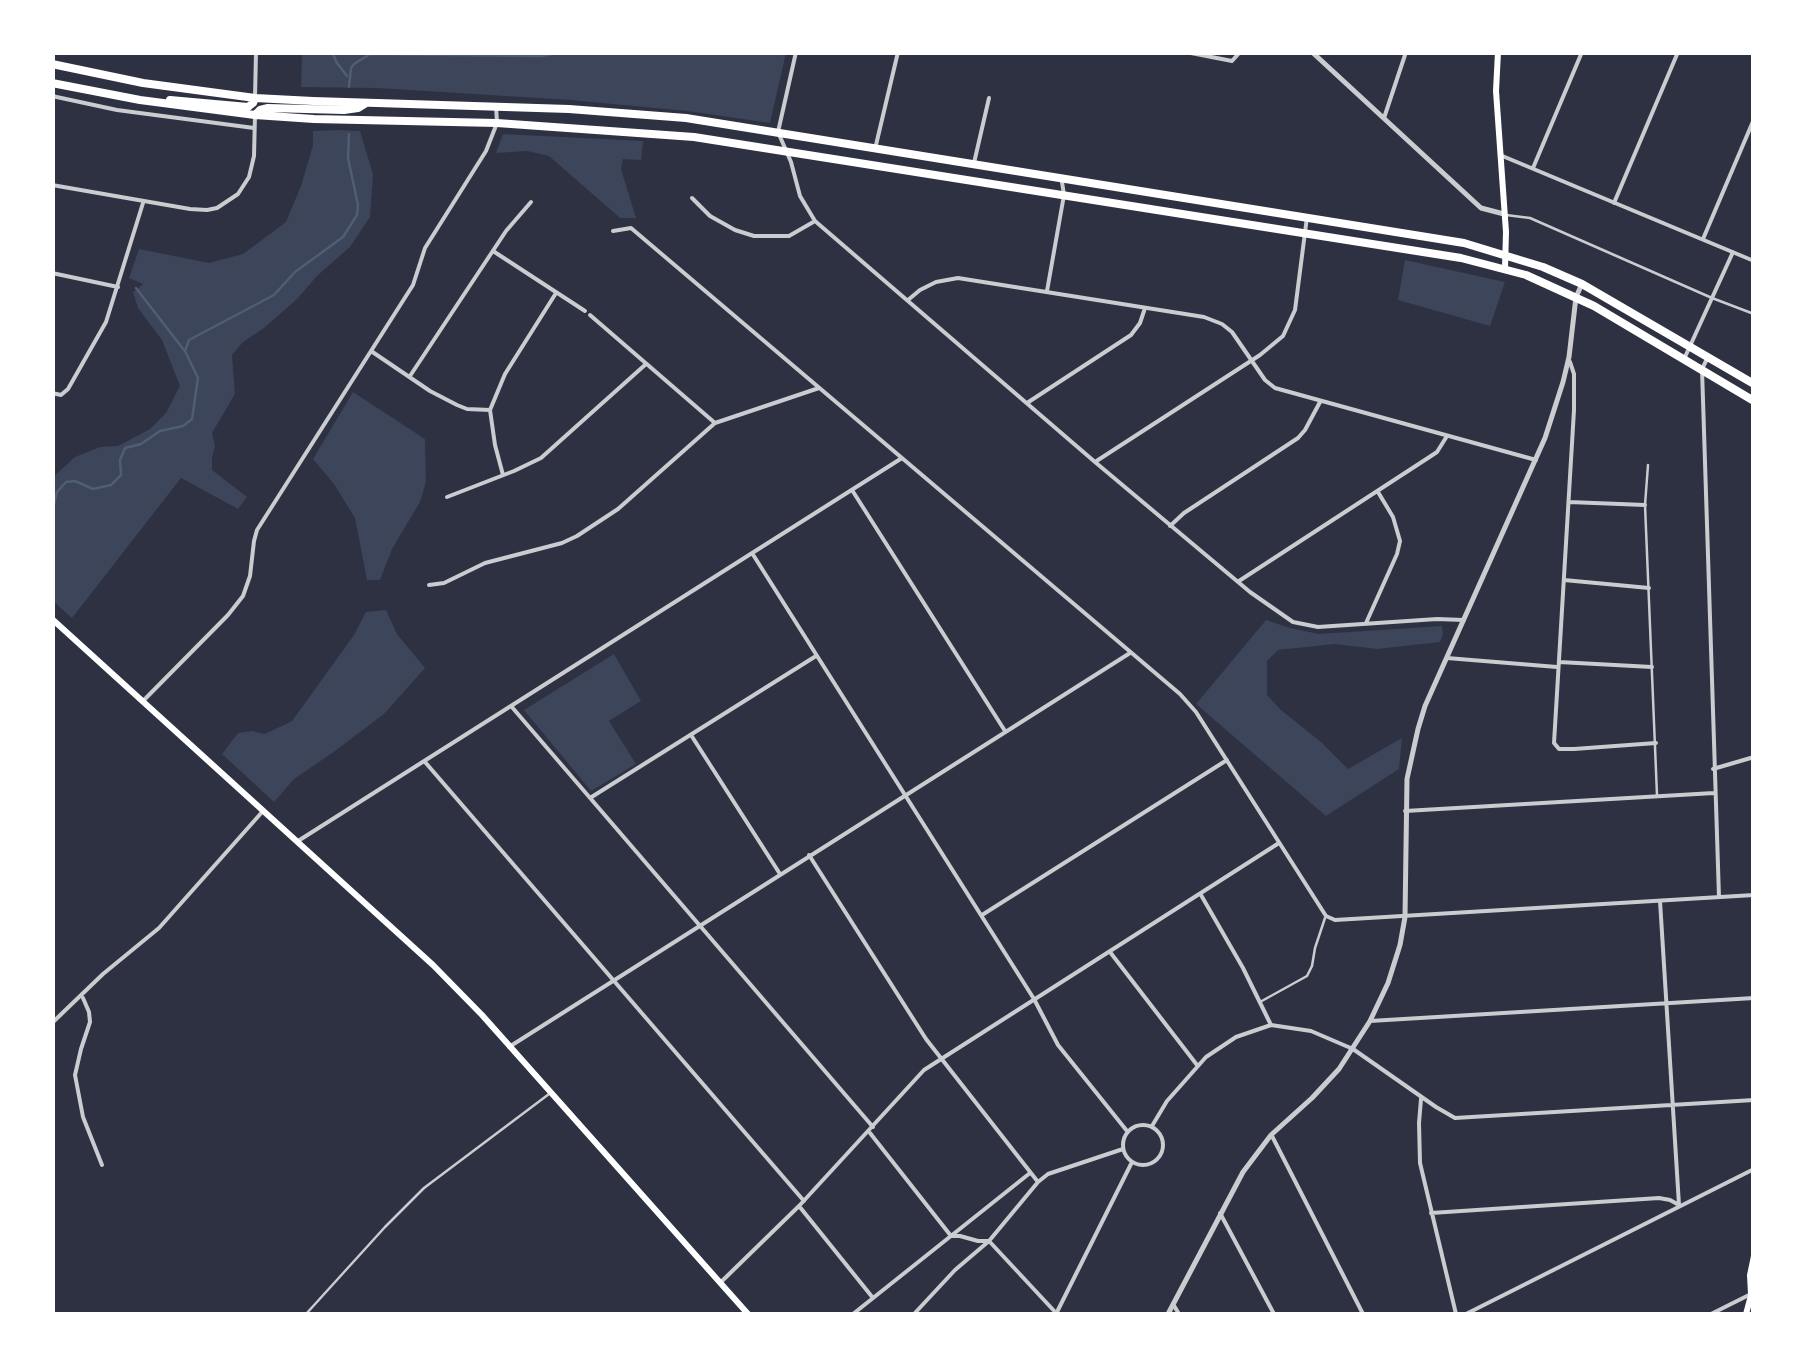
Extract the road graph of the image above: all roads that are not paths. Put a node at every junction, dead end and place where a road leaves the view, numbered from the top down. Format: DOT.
graph roads {
  1 [pos="256,52"];
  2 [pos="796,52"];
  3 [pos="898,52"];
  4 [pos="1186,52"];
  5 [pos="1240,52"];
  6 [pos="1406,52"];
  7 [pos="1498,52"];
  8 [pos="1582,52"];
  9 [pos="1678,52"];
  10 [pos="1313,53"];
  11 [pos="52,64"];
  12 [pos="52,82"];
  13 [pos="52,96"];
  14 [pos="254,98"];
  15 [pos="989,98"];
  16 [pos="164,103"];
  17 [pos="367,103"];
  18 [pos="496,106"];
  19 [pos="255,115"];
  20 [pos="1384,118"];
  21 [pos="1754,119"];
  22 [pos="497,123"];
  23 [pos="254,128"];
  24 [pos="778,132"];
  25 [pos="875,148"];
  26 [pos="787,152"];
  27 [pos="1500,154"];
  28 [pos="974,163"];
  29 [pos="1532,168"];
  30 [pos="1062,177"];
  31 [pos="52,185"];
  32 [pos="1064,195"];
  33 [pos="692,198"];
  34 [pos="144,202"];
  35 [pos="531,202"];
  36 [pos="1614,203"];
  37 [pos="1504,214"];
  38 [pos="1307,217"];
  39 [pos="815,221"];
  40 [pos="612,231"];
  41 [pos="1306,234"];
  42 [pos="1703,239"];
  43 [pos="493,250"];
  44 [pos="1733,252"];
  45 [pos="1506,254"];
  46 [pos="1754,260"];
  47 [pos="1505,268"];
  48 [pos="52,274"];
  49 [pos="1582,284"];
  50 [pos="118,287"];
  51 [pos="1047,290"];
  52 [pos="556,293"];
  53 [pos="1576,298"];
  54 [pos="1712,298"];
  55 [pos="908,300"];
  56 [pos="1145,308"];
  57 [pos="1754,314"];
  58 [pos="1690,346"];
  59 [pos="370,351"];
  60 [pos="1568,357"];
  61 [pos="1708,357"];
  62 [pos="1684,358"];
  63 [pos="1252,360"];
  64 [pos="646,364"];
  65 [pos="1702,369"];
  66 [pos="410,376"];
  67 [pos="1754,384"];
  68 [pos="819,388"];
  69 [pos="52,392"];
  70 [pos="1754,401"];
  71 [pos="1320,402"];
  72 [pos="1027,403"];
  73 [pos="490,410"];
  74 [pos="715,422"];
  75 [pos="1448,436"];
  76 [pos="902,458"];
  77 [pos="1536,460"];
  78 [pos="1095,462"];
  79 [pos="1648,464"];
  80 [pos="503,474"];
  81 [pos="852,490"];
  82 [pos="1378,492"];
  83 [pos="447,496"];
  84 [pos="1569,502"];
  85 [pos="1646,505"];
  86 [pos="1170,526"];
  87 [pos="752,553"];
  88 [pos="1564,580"];
  89 [pos="1238,582"];
  90 [pos="430,586"];
  91 [pos="1649,588"];
  92 [pos="52,619"];
  93 [pos="1464,620"];
  94 [pos="1366,623"];
  95 [pos="1131,652"];
  96 [pos="816,656"];
  97 [pos="1448,658"];
  98 [pos="1558,664"];
  99 [pos="1652,668"];
  100 [pos="142,701"];
  101 [pos="511,706"];
  102 [pos="1005,731"];
  103 [pos="692,734"];
  104 [pos="1656,742"];
  105 [pos="1754,757"];
  106 [pos="1227,760"];
  107 [pos="425,762"];
  108 [pos="1714,769"];
  109 [pos="1714,793"];
  110 [pos="905,795"];
  111 [pos="1657,796"];
  112 [pos="590,798"];
  113 [pos="264,810"];
  114 [pos="1405,811"];
  115 [pos="298,841"];
  116 [pos="1279,843"];
  117 [pos="809,855"];
  118 [pos="780,874"];
  119 [pos="1201,895"];
  120 [pos="1754,895"];
  121 [pos="1719,898"];
  122 [pos="1660,901"];
  123 [pos="982,916"];
  124 [pos="1326,916"];
  125 [pos="1405,917"];
  126 [pos="699,926"];
  127 [pos="1110,952"];
  128 [pos="613,980"];
  129 [pos="82,996"];
  130 [pos="1754,998"];
  131 [pos="1034,1000"];
  132 [pos="1260,1002"];
  133 [pos="1666,1004"];
  134 [pos="54,1019"];
  135 [pos="1370,1021"];
  136 [pos="1271,1025"];
  137 [pos="509,1047"];
  138 [pos="1354,1049"];
  139 [pos="941,1060"];
  140 [pos="1198,1065"];
  141 [pos="550,1093"];
  142 [pos="1422,1097"];
  143 [pos="1754,1100"];
  144 [pos="1672,1106"];
  145 [pos="1152,1126"];
  146 [pos="871,1129"];
  147 [pos="1127,1131"];
  148 [pos="1271,1135"];
  149 [pos="1123,1148"];
  150 [pos="1132,1162"];
  151 [pos="102,1166"];
  152 [pos="1754,1169"];
  153 [pos="1030,1173"];
  154 [pos="1038,1182"];
  155 [pos="801,1204"];
  156 [pos="1679,1205"];
  157 [pos="1220,1212"];
  158 [pos="1431,1213"];
  159 [pos="952,1236"];
  160 [pos="989,1241"];
  161 [pos="1754,1256"];
  162 [pos="720,1283"];
  163 [pos="1752,1291"];
  164 [pos="873,1298"];
  165 [pos="1173,1304"];
  166 [pos="306,1314"];
  167 [pos="748,1314"];
  168 [pos="854,1314"];
  169 [pos="914,1314"];
  170 [pos="1056,1314"];
  171 [pos="1168,1314"];
  172 [pos="1179,1314"];
  173 [pos="1274,1314"];
  174 [pos="1363,1314"];
  175 [pos="1456,1314"];
  176 [pos="1466,1314"];
  177 [pos="1711,1314"];
  178 [pos="1746,1314"];
  1 -- 14 [label="street"];
  2 -- 24 [label="street"];
  3 -- 25 [label="street"];
  4 -- 5 [label="street"];
  6 -- 20 [label="street"];
  7 -- 27 [label="main road"];
  8 -- 29 [label="street"];
  9 -- 36 [label="street"];
  10 -- 20 [label="street"];
  11 -- 14 [label="main road"];
  12 -- 16 [label="main road"];
  13 -- 23 [label="street"];
  14 -- 16 [label="main road"];
  14 -- 17 [label="main road"];
  15 -- 28 [label="street"];
  16 -- 19 [label="main road"];
  17 -- 18 [label="main road"];
  17 -- 19 [label="main road"];
  18 -- 22 [label="street"];
  18 -- 24 [label="main road"];
  19 -- 22 [label="main road"];
  19 -- 23 [label="street"];
  20 -- 37 [label="street"];
  21 -- 42 [label="street"];
  22 -- 26 [label="main road"];
  22 -- 59 [label="street"];
  23 -- 34 [label="street"];
  24 -- 25 [label="main road"];
  24 -- 26 [label="street"];
  25 -- 28 [label="main road"];
  26 -- 32 [label="main road"];
  26 -- 39 [label="street"];
  27 -- 29 [label="street"];
  27 -- 37 [label="main road"];
  28 -- 30 [label="main road"];
  29 -- 36 [label="street"];
  30 -- 32 [label="street"];
  30 -- 38 [label="main road"];
  31 -- 34 [label="street"];
  32 -- 41 [label="main road"];
  32 -- 51 [label="street"];
  33 -- 39 [label="street"];
  34 -- 50 [label="street"];
  35 -- 43 [label="street"];
  36 -- 42 [label="street"];
  37 -- 45 [label="main road"];
  37 -- 54 [label="lane"];
  38 -- 41 [label="street"];
  38 -- 45 [label="main road"];
  39 -- 55 [label="street"];
  40 -- 68 [label="street"];
  41 -- 47 [label="main road"];
  41 -- 63 [label="street"];
  42 -- 44 [label="street"];
  43 -- 52 [label="street"];
  43 -- 66 [label="street"];
  44 -- 46 [label="street"];
  44 -- 54 [label="street"];
  45 -- 47 [label="main road"];
  45 -- 49 [label="main road"];
  47 -- 53 [label="main road"];
  48 -- 50 [label="street"];
  49 -- 53 [label="street"];
  49 -- 58 [label="main road"];
  50 -- 69 [label="street"];
  51 -- 55 [label="street"];
  51 -- 56 [label="street"];
  52 -- 64 [label="street"];
  52 -- 73 [label="street"];
  53 -- 60 [label="street"];
  53 -- 62 [label="main road"];
  54 -- 57 [label="lane"];
  54 -- 58 [label="street"];
  55 -- 72 [label="street"];
  56 -- 63 [label="street"];
  56 -- 72 [label="street"];
  58 -- 61 [label="main road"];
  58 -- 62 [label="street"];
  59 -- 66 [label="street"];
  59 -- 100 [label="street"];
  60 -- 77 [label="street"];
  60 -- 84 [label="street"];
  61 -- 65 [label="street"];
  61 -- 67 [label="main road"];
  62 -- 65 [label="main road"];
  63 -- 71 [label="street"];
  63 -- 78 [label="street"];
  64 -- 74 [label="street"];
  64 -- 80 [label="street"];
  65 -- 70 [label="main road"];
  65 -- 108 [label="street"];
  66 -- 73 [label="street"];
  68 -- 74 [label="street"];
  68 -- 76 [label="street"];
  71 -- 75 [label="street"];
  71 -- 86 [label="street"];
  72 -- 78 [label="street"];
  73 -- 80 [label="street"];
  74 -- 90 [label="street"];
  75 -- 77 [label="street"];
  75 -- 82 [label="street"];
  76 -- 81 [label="street"];
  76 -- 95 [label="street"];
  77 -- 93 [label="street"];
  78 -- 86 [label="street"];
  79 -- 85 [label="lane"];
  80 -- 83 [label="street"];
  81 -- 87 [label="street"];
  81 -- 102 [label="street"];
  82 -- 89 [label="street"];
  82 -- 94 [label="street"];
  84 -- 85 [label="street"];
  84 -- 88 [label="street"];
  85 -- 91 [label="lane"];
  86 -- 89 [label="street"];
  87 -- 96 [label="street"];
  87 -- 101 [label="street"];
  88 -- 91 [label="street"];
  88 -- 98 [label="street"];
  89 -- 94 [label="street"];
  91 -- 99 [label="lane"];
  92 -- 100 [label="main road"];
  93 -- 94 [label="street"];
  93 -- 97 [label="street"];
  95 -- 102 [label="street"];
  95 -- 106 [label="street"];
  96 -- 103 [label="street"];
  96 -- 110 [label="street"];
  97 -- 98 [label="street"];
  97 -- 114 [label="street"];
  98 -- 99 [label="street"];
  98 -- 104 [label="street"];
  99 -- 104 [label="lane"];
  100 -- 113 [label="main road"];
  101 -- 107 [label="street"];
  101 -- 112 [label="street"];
  102 -- 110 [label="street"];
  103 -- 112 [label="street"];
  103 -- 118 [label="street"];
  104 -- 111 [label="lane"];
  105 -- 108 [label="street"];
  106 -- 116 [label="street"];
  106 -- 123 [label="street"];
  107 -- 115 [label="street"];
  107 -- 128 [label="street"];
  108 -- 109 [label="street"];
  109 -- 111 [label="street"];
  109 -- 121 [label="street"];
  110 -- 117 [label="street"];
  110 -- 123 [label="street"];
  111 -- 114 [label="street"];
  112 -- 126 [label="street"];
  113 -- 115 [label="main road"];
  113 -- 129 [label="street"];
  114 -- 125 [label="street"];
  115 -- 137 [label="main road"];
  116 -- 119 [label="street"];
  116 -- 124 [label="street"];
  117 -- 118 [label="street"];
  117 -- 139 [label="street"];
  118 -- 126 [label="street"];
  119 -- 127 [label="street"];
  119 -- 132 [label="street"];
  120 -- 121 [label="street"];
  121 -- 122 [label="street"];
  122 -- 125 [label="street"];
  122 -- 133 [label="street"];
  123 -- 131 [label="street"];
  124 -- 125 [label="street"];
  124 -- 132 [label="lane"];
  125 -- 135 [label="street"];
  126 -- 128 [label="street"];
  126 -- 146 [label="street"];
  127 -- 131 [label="street"];
  127 -- 140 [label="street"];
  128 -- 137 [label="street"];
  128 -- 155 [label="street"];
  129 -- 134 [label="street"];
  129 -- 151 [label="street"];
  130 -- 133 [label="street"];
  131 -- 139 [label="street"];
  131 -- 147 [label="street"];
  132 -- 136 [label="street"];
  133 -- 135 [label="street"];
  133 -- 144 [label="street"];
  135 -- 138 [label="street"];
  136 -- 138 [label="street"];
  136 -- 140 [label="street"];
  137 -- 141 [label="main road"];
  138 -- 142 [label="street"];
  138 -- 148 [label="street"];
  139 -- 146 [label="street"];
  139 -- 153 [label="street"];
  140 -- 145 [label="street"];
  141 -- 162 [label="main road"];
  141 -- 166 [label="lane"];
  142 -- 144 [label="street"];
  142 -- 158 [label="street"];
  143 -- 144 [label="street"];
  144 -- 156 [label="street"];
  145 -- 147 [label="street"];
  145 -- 150 [label="street"];
  146 -- 155 [label="street"];
  146 -- 159 [label="street"];
  147 -- 149 [label="street"];
  148 -- 157 [label="street"];
  148 -- 174 [label="street"];
  149 -- 150 [label="street"];
  149 -- 154 [label="street"];
  150 -- 170 [label="street"];
  152 -- 156 [label="street"];
  153 -- 154 [label="street"];
  153 -- 159 [label="street"];
  154 -- 160 [label="street"];
  155 -- 162 [label="street"];
  155 -- 164 [label="street"];
  156 -- 158 [label="street"];
  156 -- 176 [label="street"];
  157 -- 165 [label="street"];
  157 -- 173 [label="street"];
  158 -- 175 [label="street"];
  159 -- 160 [label="street"];
  159 -- 164 [label="street"];
  160 -- 169 [label="street"];
  160 -- 170 [label="street"];
  161 -- 163 [label="main road"];
  162 -- 167 [label="main road"];
  163 -- 177 [label="street"];
  163 -- 178 [label="main road"];
  164 -- 168 [label="street"];
  165 -- 171 [label="street"];
  165 -- 172 [label="street"];
}
